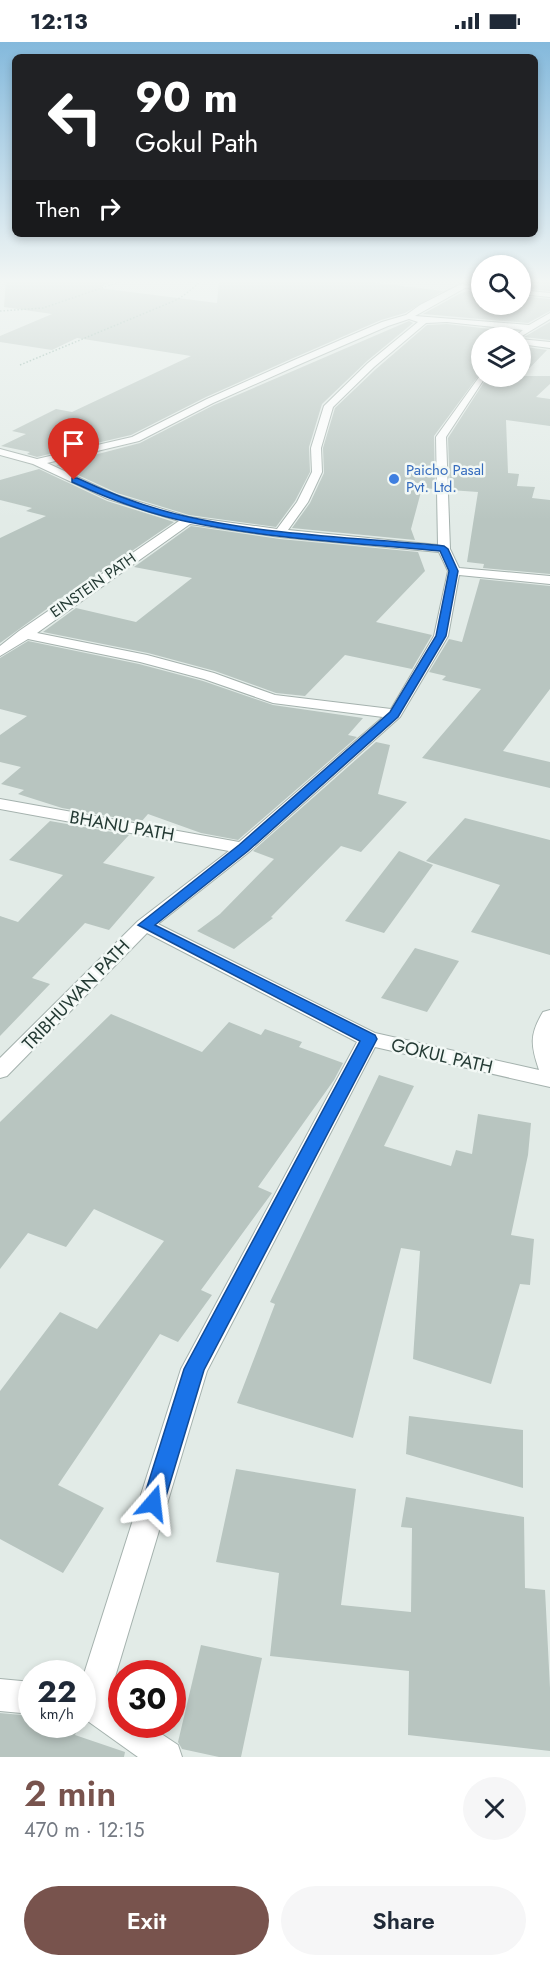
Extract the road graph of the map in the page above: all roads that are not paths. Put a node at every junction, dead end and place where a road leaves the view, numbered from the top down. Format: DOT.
graph roads {
  1 [pos="302,360"];
  2 [pos="377,360"];
  3 [pos="474,387"];
  4 [pos="0,452"];
  5 [pos="37,462"];
  6 [pos="188,520"];
  7 [pos="280,533"];
  8 [pos="444,549"];
  9 [pos="454,571"];
  10 [pos="550,580"];
  11 [pos="24,634"];
  12 [pos="0,652"];
  13 [pos="394,714"];
  14 [pos="0,804"];
  15 [pos="243,848"];
  16 [pos="145,925"];
  17 [pos="550,1017"];
  18 [pos="369,1039"];
  19 [pos="0,1071"];
  20 [pos="550,1073"];
  21 [pos="550,1080"];
  22 [pos="96,1675"];
  23 [pos="0,1695"];
  24 [pos="18,1697"];
  25 [pos="96,1709"];
  26 [pos="166,1757"];
  1 -- 5 [label="street"];
  2 -- 7 [label="street"];
  3 -- 8 [label="street"];
  4 -- 5 [label="street"];
  5 -- 6 [label="street"];
  6 -- 7 [label="street"];
  6 -- 11 [label="street, EINSTEIN PATH"];
  7 -- 8 [label="street"];
  8 -- 9 [label="street"];
  9 -- 10 [label="street"];
  9 -- 13 [label="street, TRIBHUWAN PATH"];
  11 -- 12 [label="street, EINSTEIN PATH"];
  11 -- 13 [label="street"];
  13 -- 15 [label="street, TRIBHUWAN PATH"];
  14 -- 15 [label="street, BHANU PATH"];
  15 -- 16 [label="street, TRIBHUWAN PATH"];
  16 -- 18 [label="street, GOKUL PATH"];
  16 -- 19 [label="street, TRIBHUWAN PATH"];
  17 -- 20 [label="street"];
  18 -- 21 [label="street, GOKUL PATH"];
  18 -- 22 [label="street"];
  23 -- 24 [label="street"];
  25 -- 26 [label="street"];
}
